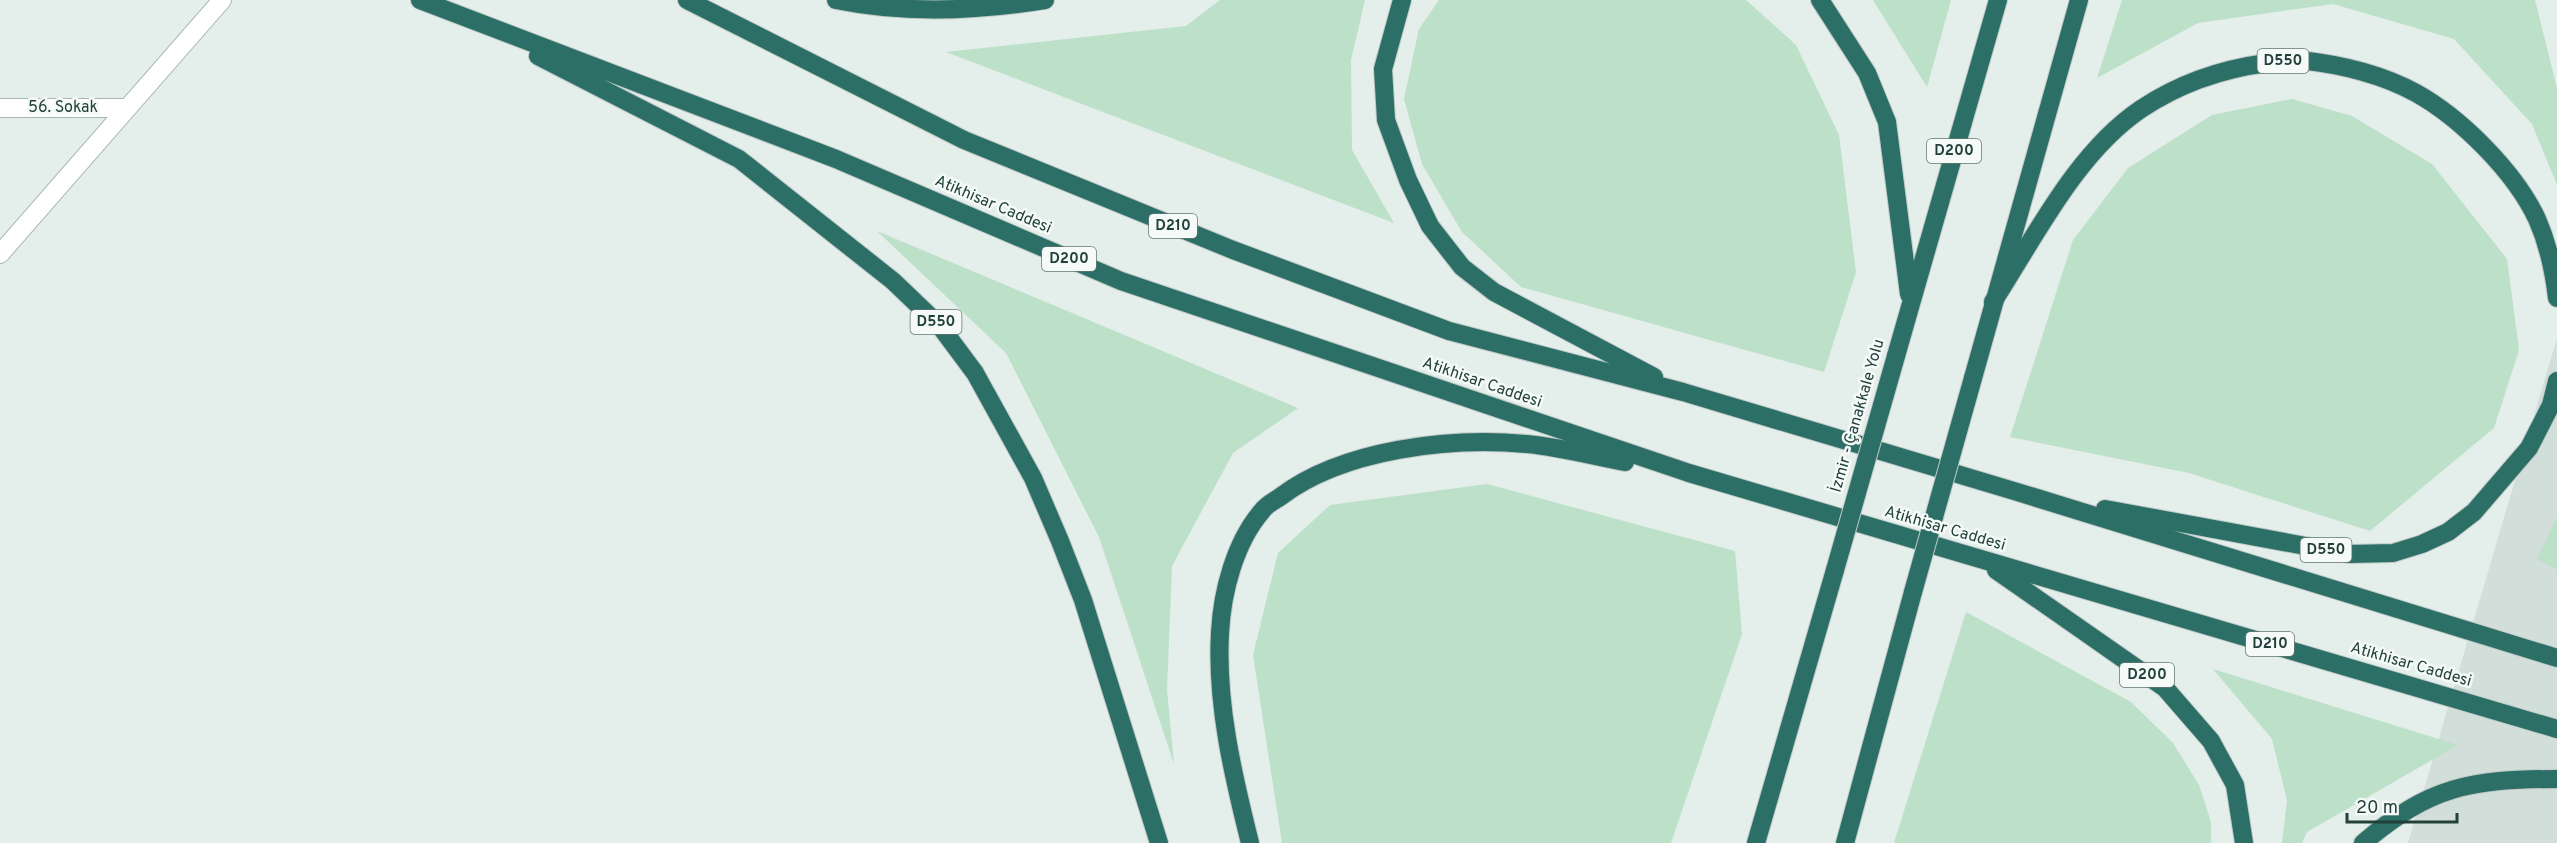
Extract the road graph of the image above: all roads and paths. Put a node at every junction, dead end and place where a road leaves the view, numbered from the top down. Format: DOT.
graph roads {
  1 [pos="222,0"];
  2 [pos="420,0"];
  3 [pos="687,0"];
  4 [pos="836,0"];
  5 [pos="1045,0"];
  6 [pos="1402,0"];
  7 [pos="1820,0"];
  8 [pos="1998,0"];
  9 [pos="2079,0"];
  10 [pos="459,15"];
  11 [pos="0,108"];
  12 [pos="125,108"];
  13 [pos="0,254"];
  14 [pos="2557,298"];
  15 [pos="1910,302"];
  16 [pos="1993,302"];
  17 [pos="2557,381"];
  18 [pos="1683,392"];
  19 [pos="1689,473"];
  20 [pos="2014,491"];
  21 [pos="1983,560"];
  22 [pos="2557,658"];
  23 [pos="2557,729"];
  24 [pos="2557,778"];
  25 [pos="1848,839"];
  26 [pos="1159,843"];
  27 [pos="1250,843"];
  28 [pos="1756,843"];
  29 [pos="2244,843"];
  30 [pos="2363,843"];
  1 -- 12 [label="street"];
  2 -- 10 [label="highway, Atikhisar Caddesi / D200"];
  3 -- 18 [label="highway, D210"];
  4 -- 5 [label="highway"];
  6 -- 18 [label="highway"];
  7 -- 15 [label="highway"];
  8 -- 15 [label="highway, İzmir - Çanakkale Yolu / D200"];
  9 -- 16 [label="highway"];
  10 -- 19 [label="highway, Atikhisar Caddesi / D200"];
  10 -- 26 [label="highway, D550"];
  11 -- 12 [label="street, 56. Sokak"];
  12 -- 13 [label="street"];
  14 -- 16 [label="highway, D550"];
  15 -- 28 [label="highway, İzmir - Çanakkale Yolu / D200, bridge"];
  16 -- 25 [label="highway, bridge"];
  17 -- 20 [label="highway, D550"];
  18 -- 20 [label="highway, D210"];
  19 -- 21 [label="highway, Atikhisar Caddesi / D200"];
  19 -- 27 [label="highway"];
  20 -- 22 [label="highway, D210"];
  21 -- 23 [label="highway, Atikhisar Caddesi / D210"];
  21 -- 29 [label="highway, D200"];
  24 -- 30 [label="highway"];
}
